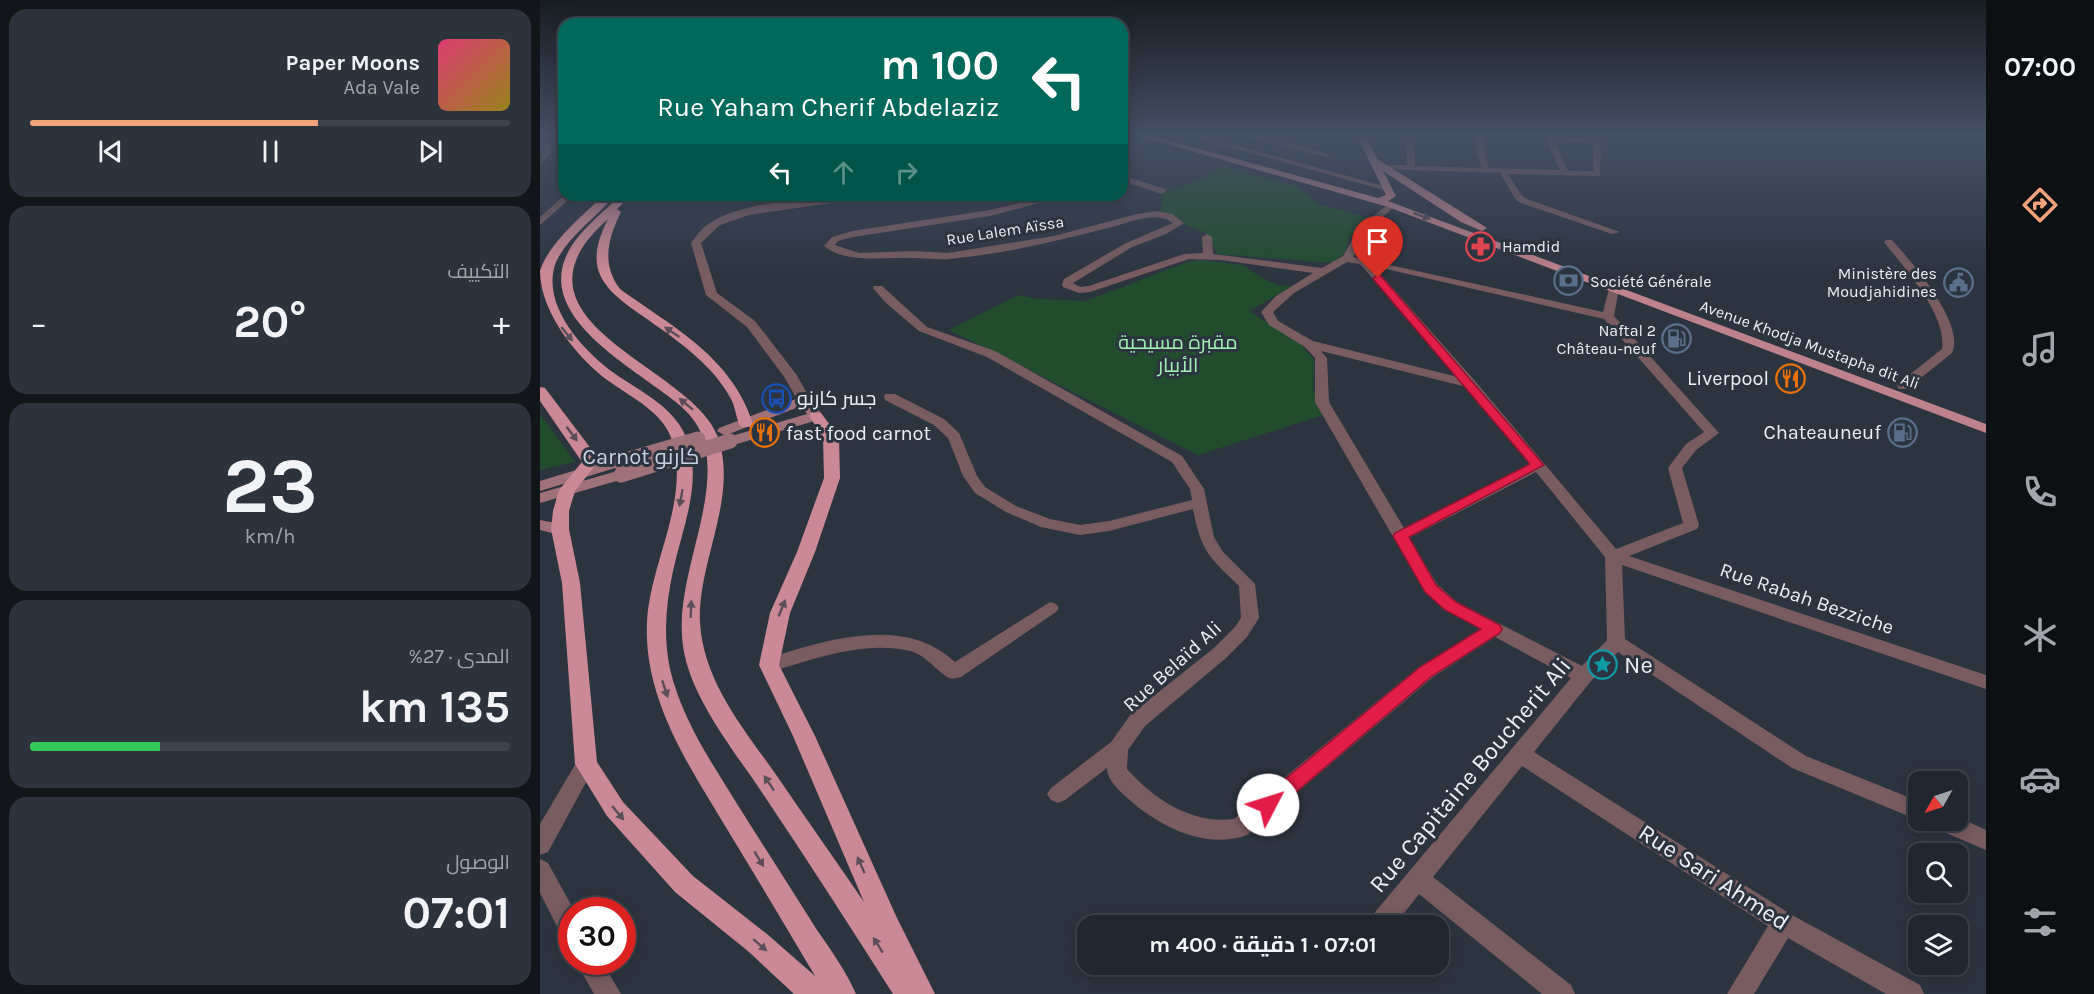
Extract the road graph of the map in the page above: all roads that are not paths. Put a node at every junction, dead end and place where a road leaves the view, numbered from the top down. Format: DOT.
graph roads {
  1 [pos="1135,182"];
  2 [pos="1312,182"];
  3 [pos="1366,182"];
  4 [pos="1384,182"];
  5 [pos="1409,182"];
  6 [pos="1510,182"];
  7 [pos="1387,188"];
  8 [pos="1162,191"];
  9 [pos="563,201"];
  10 [pos="604,201"];
  11 [pos="620,201"];
  12 [pos="623,201"];
  13 [pos="828,201"];
  14 [pos="1041,201"];
  15 [pos="1380,201"];
  16 [pos="1391,205"];
  17 [pos="590,214"];
  18 [pos="540,222"];
  19 [pos="1615,232"];
  20 [pos="1207,237"];
  21 [pos="1889,242"];
  22 [pos="1208,255"];
  23 [pos="1345,259"];
  24 [pos="540,261"];
  25 [pos="1363,261"];
  26 [pos="1321,271"];
  27 [pos="878,288"];
  28 [pos="1614,289"];
  29 [pos="1608,316"];
  30 [pos="1772,340"];
  31 [pos="1310,344"];
  32 [pos="1798,358"];
  33 [pos="1470,384"];
  34 [pos="1903,386"];
  35 [pos="540,391"];
  36 [pos="890,398"];
  37 [pos="804,400"];
  38 [pos="816,416"];
  39 [pos="1986,417"];
  40 [pos="1986,423"];
  41 [pos="1986,429"];
  42 [pos="746,430"];
  43 [pos="1986,437"];
  44 [pos="1538,465"];
  45 [pos="572,483"];
  46 [pos="540,486"];
  47 [pos="540,498"];
  48 [pos="1200,503"];
  49 [pos="540,525"];
  50 [pos="560,529"];
  51 [pos="1400,536"];
  52 [pos="1613,556"];
  53 [pos="1050,608"];
  54 [pos="1494,629"];
  55 [pos="1616,642"];
  56 [pos="769,665"];
  57 [pos="1584,676"];
  58 [pos="1986,682"];
  59 [pos="1118,748"];
  60 [pos="1521,754"];
  61 [pos="586,764"];
  62 [pos="1058,794"];
  63 [pos="1908,807"];
  64 [pos="1965,831"];
  65 [pos="1986,840"];
  66 [pos="540,845"];
  67 [pos="540,870"];
  68 [pos="1418,879"];
  69 [pos="558,905"];
  70 [pos="1387,915"];
  71 [pos="1784,923"];
  72 [pos="596,975"];
  73 [pos="608,994"];
  74 [pos="815,994"];
  75 [pos="842,994"];
  76 [pos="909,994"];
  77 [pos="921,994"];
  78 [pos="1562,994"];
  79 [pos="1740,994"];
  80 [pos="1911,994"];
  1 -- 8 [label="street"];
  2 -- 15 [label="main road, Avenue Khodja Mustapha dit Ali"];
  3 -- 7 [label="street"];
  4 -- 7 [label="main road"];
  5 -- 30 [label="main road, Avenue Khodja Mustapha dit Ali"];
  6 -- 19 [label="street"];
  7 -- 15 [label="main road"];
  9 -- 18 [label="street"];
  10 -- 17 [label="highway"];
  76 -- 11 [label="highway, one-way"];
  42 -- 12 [label="highway, one-way"];
  13 -- 37 [label="street"];
  14 -- 22 [label="street, Rue Lalem Aïssa"];
  15 -- 16 [label="main road, Avenue Khodja Mustapha dit Ali"];
  16 -- 23 [label="street"];
  16 -- 28 [label="main road, Avenue Khodja Mustapha dit Ali, one-way"];
  17 -- 24 [label="highway"];
  17 -- 75 [label="highway, one-way"];
  20 -- 22 [label="street"];
  21 -- 34 [label="street"];
  22 -- 26 [label="street, Rue Lalem Aïssa"];
  23 -- 25 [label="street"];
  23 -- 26 [label="street"];
  25 -- 29 [label="street"];
  25 -- 33 [label="street"];
  26 -- 31 [label="street"];
  27 -- 48 [label="street, Rue Belaïd Ali"];
  28 -- 29 [label="street"];
  28 -- 32 [label="main road, Avenue Khodja Mustapha dit Ali"];
  29 -- 52 [label="street"];
  30 -- 34 [label="main road"];
  30 -- 40 [label="main road, Avenue Khodja Mustapha dit Ali"];
  31 -- 33 [label="street"];
  31 -- 51 [label="street"];
  32 -- 41 [label="main road, Avenue Khodja Mustapha dit Ali"];
  32 -- 43 [label="main road"];
  33 -- 44 [label="street"];
  34 -- 39 [label="main road"];
  35 -- 45 [label="highway, one-way"];
  36 -- 48 [label="street"];
  37 -- 38 [label="main road"];
  37 -- 42 [label="main road"];
  38 -- 42 [label="main road"];
  56 -- 38 [label="highway, one-way"];
  42 -- 45 [label="main road, bridge"];
  44 -- 51 [label="street"];
  44 -- 52 [label="street"];
  45 -- 46 [label="main road"];
  45 -- 47 [label="main road"];
  45 -- 50 [label="highway"];
  48 -- 59 [label="street, Rue Belaïd Ali"];
  49 -- 50 [label="main road"];
  50 -- 61 [label="highway"];
  51 -- 54 [label="street"];
  52 -- 55 [label="street"];
  52 -- 58 [label="street, Rue Rabah Bezziche"];
  53 -- 56 [label="street"];
  54 -- 57 [label="street"];
  54 -- 59 [label="street"];
  55 -- 57 [label="street, Rue Capitaine Boucherit Ali"];
  55 -- 63 [label="street"];
  77 -- 56 [label="highway, one-way"];
  57 -- 60 [label="street, Rue Capitaine Boucherit Ali"];
  59 -- 62 [label="street, Rue Belaïd Ali"];
  60 -- 68 [label="street, Rue Capitaine Boucherit Ali"];
  60 -- 71 [label="street, Rue Sari Ahmed"];
  61 -- 66 [label="street"];
  61 -- 74 [label="highway, one-way"];
  64 -- 65 [label="street"];
  67 -- 69 [label="street"];
  68 -- 70 [label="street, Rue Capitaine Boucherit Ali"];
  68 -- 78 [label="street"];
  71 -- 79 [label="street"];
  71 -- 80 [label="street, Rue Sari Ahmed"];
  72 -- 73 [label="street"];
}
